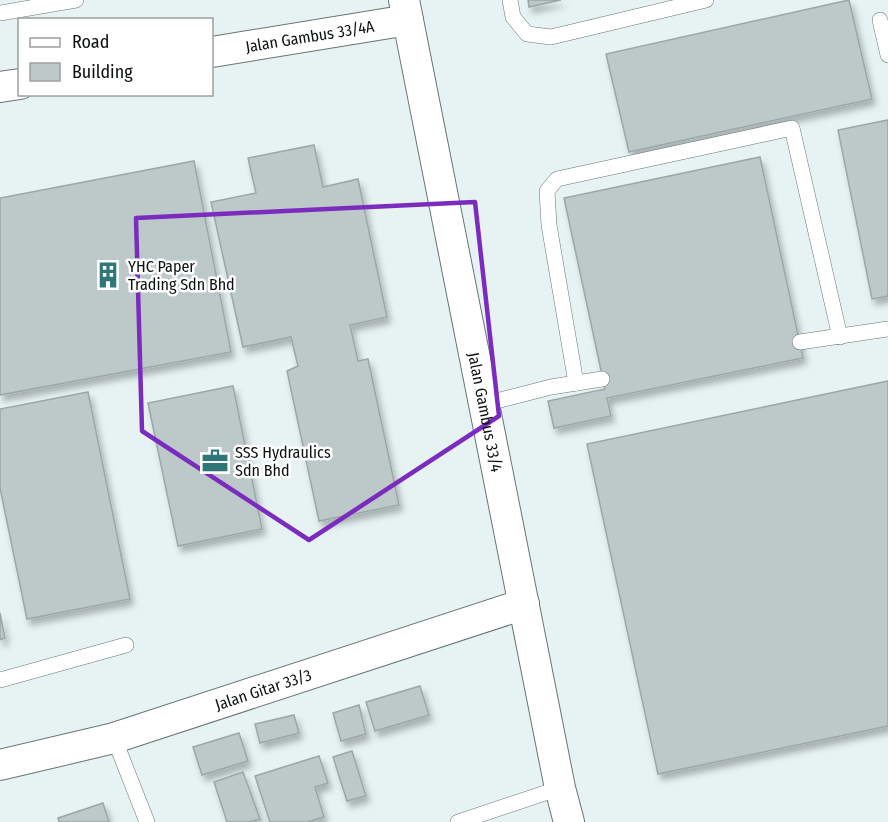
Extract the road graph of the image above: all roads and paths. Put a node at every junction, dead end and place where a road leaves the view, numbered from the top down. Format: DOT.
graph roads {
  1 [pos="76,0"];
  2 [pos="510,0"];
  3 [pos="706,0"];
  4 [pos="406,10"];
  5 [pos="0,13"];
  6 [pos="880,20"];
  7 [pos="213,52"];
  8 [pos="888,55"];
  9 [pos="18,84"];
  10 [pos="0,87"];
  11 [pos="888,329"];
  12 [pos="840,337"];
  13 [pos="800,342"];
  14 [pos="602,379"];
  15 [pos="576,383"];
  16 [pos="484,404"];
  17 [pos="524,604"];
  18 [pos="126,645"];
  19 [pos="0,680"];
  20 [pos="114,738"];
  21 [pos="0,765"];
  22 [pos="560,788"];
  23 [pos="147,822"];
  24 [pos="458,822"];
  25 [pos="569,822"];
  1 -- 5 [label="lane"];
  2 -- 3 [label="lane"];
  4 -- 7 [label="street, Jalan Gambus 33/4A"];
  4 -- 16 [label="street, Jalan Gambus 33/4"];
  6 -- 8 [label="lane"];
  9 -- 10 [label="street"];
  11 -- 12 [label="lane"];
  12 -- 13 [label="lane"];
  12 -- 15 [label="lane"];
  14 -- 15 [label="lane"];
  15 -- 16 [label="lane"];
  16 -- 17 [label="street, Jalan Gambus 33/4"];
  17 -- 20 [label="street, Jalan Gitar 33/3"];
  17 -- 22 [label="street, Jalan Gambus 33/4"];
  18 -- 19 [label="lane"];
  20 -- 21 [label="street, Jalan Gitar 33/3"];
  20 -- 23 [label="lane"];
  22 -- 24 [label="lane"];
  22 -- 25 [label="street, Jalan Gambus 33/4"];
}
